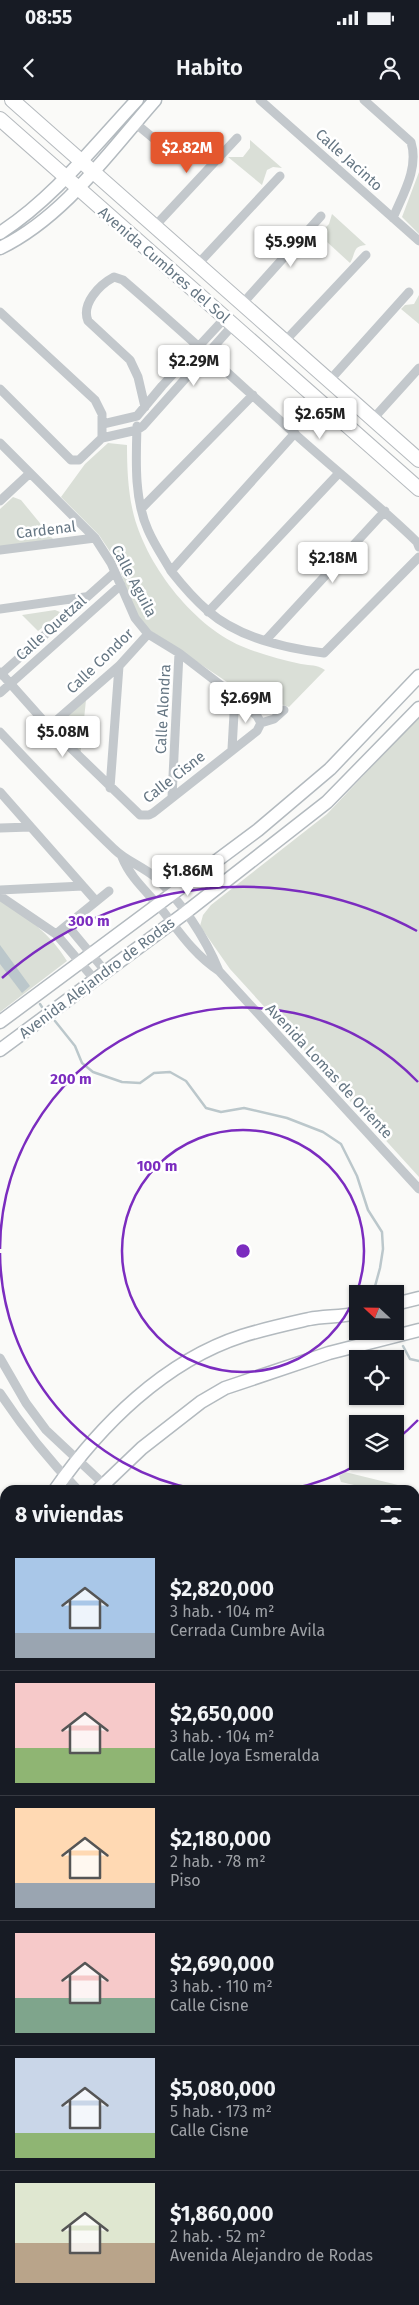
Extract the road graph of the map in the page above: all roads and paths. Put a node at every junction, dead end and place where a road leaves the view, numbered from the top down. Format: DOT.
graph roads {
  1 [pos="137,100"];
  2 [pos="155,100"];
  3 [pos="260,100"];
  4 [pos="364,100"];
  5 [pos="15,101"];
  6 [pos="0,119"];
  7 [pos="135,123"];
  8 [pos="237,138"];
  9 [pos="158,142"];
  10 [pos="81,160"];
  11 [pos="92,171"];
  12 [pos="280,176"];
  13 [pos="66,178"];
  14 [pos="77,188"];
  15 [pos="321,216"];
  16 [pos="393,218"];
  17 [pos="155,226"];
  18 [pos="0,233"];
  19 [pos="419,241"];
  20 [pos="0,248"];
  21 [pos="366,255"];
  22 [pos="198,264"];
  23 [pos="224,288"];
  24 [pos="409,292"];
  25 [pos="208,303"];
  26 [pos="243,303"];
  27 [pos="0,312"];
  28 [pos="229,322"];
  29 [pos="285,341"];
  30 [pos="200,346"];
  31 [pos="208,354"];
  32 [pos="419,368"];
  33 [pos="329,381"];
  34 [pos="0,389"];
  35 [pos="253,395"];
  36 [pos="145,406"];
  37 [pos="137,416"];
  38 [pos="372,420"];
  39 [pos="103,424"];
  40 [pos="137,430"];
  41 [pos="294,433"];
  42 [pos="102,438"];
  43 [pos="0,443"];
  44 [pos="418,458"];
  45 [pos="30,473"];
  46 [pos="339,473"];
  47 [pos="419,489"];
  48 [pos="0,501"];
  49 [pos="141,509"];
  50 [pos="384,511"];
  51 [pos="95,538"];
  52 [pos="419,547"];
  53 [pos="0,550"];
  54 [pos="419,558"];
  55 [pos="171,571"];
  56 [pos="115,572"];
  57 [pos="121,585"];
  58 [pos="85,597"];
  59 [pos="0,609"];
  60 [pos="208,612"];
  61 [pos="148,634"];
  62 [pos="264,641"];
  63 [pos="180,653"];
  64 [pos="119,666"];
  65 [pos="0,673"];
  66 [pos="418,678"];
  67 [pos="10,683"];
  68 [pos="0,693"];
  69 [pos="235,696"];
  70 [pos="419,708"];
  71 [pos="284,710"];
  72 [pos="261,723"];
  73 [pos="49,727"];
  74 [pos="0,732"];
  75 [pos="232,749"];
  76 [pos="330,769"];
  77 [pos="346,784"];
  78 [pos="110,788"];
  79 [pos="0,792"];
  80 [pos="172,797"];
  81 [pos="31,827"];
  82 [pos="0,828"];
  83 [pos="122,857"];
  84 [pos="83,886"];
  85 [pos="0,890"];
  86 [pos="110,891"];
  87 [pos="171,895"];
  88 [pos="0,896"];
  89 [pos="96,901"];
  90 [pos="158,905"];
  91 [pos="185,912"];
  92 [pos="171,923"];
  93 [pos="67,924"];
  94 [pos="56,934"];
  95 [pos="92,954"];
  96 [pos="80,963"];
  97 [pos="219,971"];
  98 [pos="106,972"];
  99 [pos="95,980"];
  100 [pos="0,1022"];
  101 [pos="0,1050"];
  102 [pos="419,1189"];
  103 [pos="419,1298"];
  104 [pos="404,1302"];
  105 [pos="349,1314"];
  106 [pos="419,1330"];
  107 [pos="0,1358"];
  108 [pos="0,1393"];
  109 [pos="77,1461"];
  110 [pos="64,1476"];
  111 [pos="58,1485"];
  112 [pos="73,1485"];
  113 [pos="101,1485"];
  114 [pos="107,1485"];
  1 -- 10 [label="street"];
  2 -- 7 [label="street"];
  3 -- 16 [label="street, Calle Jacinto"];
  4 -- 16 [label="street"];
  5 -- 10 [label="main road, Avenida Cumbres del Sol"];
  6 -- 13 [label="main road, Avenida Cumbres del Sol"];
  7 -- 9 [label="street"];
  7 -- 11 [label="street"];
  8 -- 17 [label="street"];
  10 -- 11 [label="main road, Avenida Cumbres del Sol"];
  10 -- 13 [label="street"];
  11 -- 14 [label="street"];
  11 -- 17 [label="main road, Avenida Cumbres del Sol"];
  12 -- 22 [label="street"];
  13 -- 14 [label="main road, Avenida Cumbres del Sol"];
  13 -- 18 [label="street"];
  14 -- 20 [label="street"];
  14 -- 25 [label="main road, Avenida Cumbres del Sol"];
  15 -- 26 [label="street"];
  16 -- 19 [label="street, Calle Jacinto"];
  17 -- 22 [label="main road, Avenida Cumbres del Sol"];
  21 -- 29 [label="street"];
  22 -- 23 [label="main road, Avenida Cumbres del Sol"];
  23 -- 25 [label="main road"];
  23 -- 26 [label="main road, Avenida Cumbres del Sol"];
  24 -- 33 [label="street"];
  25 -- 28 [label="main road, Avenida Cumbres del Sol"];
  26 -- 29 [label="main road, Avenida Cumbres del Sol"];
  27 -- 39 [label="street"];
  28 -- 30 [label="street"];
  28 -- 31 [label="street"];
  28 -- 47 [label="main road, Avenida Cumbres del Sol"];
  29 -- 33 [label="main road, Avenida Cumbres del Sol"];
  30 -- 31 [label="street"];
  30 -- 36 [label="street"];
  30 -- 36 [label="street"];
  31 -- 35 [label="street"];
  31 -- 40 [label="street"];
  32 -- 38 [label="street"];
  33 -- 38 [label="main road, Avenida Cumbres del Sol"];
  34 -- 42 [label="street"];
  35 -- 41 [label="street"];
  35 -- 49 [label="street"];
  36 -- 37 [label="street"];
  37 -- 39 [label="street"];
  37 -- 40 [label="street"];
  38 -- 44 [label="main road, Avenida Cumbres del Sol"];
  39 -- 42 [label="street"];
  40 -- 42 [label="street"];
  40 -- 49 [label="street"];
  41 -- 46 [label="street"];
  41 -- 55 [label="street"];
  43 -- 45 [label="street, Calle Aguila"];
  45 -- 48 [label="street"];
  45 -- 51 [label="street, Calle Aguila"];
  46 -- 50 [label="street"];
  46 -- 60 [label="street"];
  49 -- 55 [label="street"];
  50 -- 52 [label="street"];
  50 -- 62 [label="street"];
  51 -- 53 [label="street, Cardenal"];
  51 -- 56 [label="street, Calle Aguila"];
  54 -- 62 [label="street"];
  55 -- 60 [label="street"];
  56 -- 57 [label="street, Calle Aguila"];
  56 -- 58 [label="street, Calle Quetzal"];
  57 -- 61 [label="street, Calle Aguila"];
  57 -- 67 [label="street, Calle Quetzal"];
  58 -- 59 [label="street"];
  58 -- 65 [label="street, Calle Quetzal"];
  60 -- 62 [label="street"];
  61 -- 63 [label="street, Calle Aguila"];
  61 -- 64 [label="street, Calle Condor"];
  63 -- 69 [label="street, Calle Aguila"];
  63 -- 80 [label="street, Calle Alondra"];
  64 -- 73 [label="street, Calle Condor"];
  64 -- 78 [label="street"];
  65 -- 67 [label="street, Calle Cisne"];
  66 -- 76 [label="street, Avenida Alejandro de Rodas"];
  67 -- 68 [label="street, Calle Quetzal"];
  67 -- 73 [label="street, Calle Cisne"];
  69 -- 72 [label="street, Calle Aguila"];
  69 -- 75 [label="street"];
  70 -- 77 [label="street, Avenida Alejandro de Rodas"];
  71 -- 72 [label="street, Calle Cisne"];
  72 -- 75 [label="street, Calle Cisne"];
  73 -- 78 [label="street, Calle Cisne"];
  74 -- 83 [label="street, Avenida Lomas de Oriente"];
  75 -- 80 [label="street, Calle Cisne"];
  76 -- 77 [label="street"];
  76 -- 87 [label="street, Avenida Alejandro de Rodas"];
  77 -- 91 [label="street, Avenida Alejandro de Rodas"];
  78 -- 80 [label="street, Calle Cisne"];
  79 -- 81 [label="street"];
  81 -- 82 [label="street"];
  81 -- 84 [label="street"];
  83 -- 87 [label="street, Avenida Lomas de Oriente"];
  83 -- 90 [label="street, Avenida Lomas de Oriente"];
  84 -- 85 [label="street"];
  84 -- 89 [label="street"];
  86 -- 89 [label="street"];
  87 -- 90 [label="street, Avenida Alejandro de Rodas"];
  87 -- 91 [label="street, Avenida Lomas de Oriente"];
  88 -- 94 [label="street"];
  89 -- 93 [label="street"];
  90 -- 92 [label="street, Avenida Lomas de Oriente"];
  90 -- 95 [label="street, Avenida Alejandro de Rodas"];
  91 -- 92 [label="street, Avenida Alejandro de Rodas"];
  91 -- 97 [label="street, Avenida Lomas de Oriente"];
  92 -- 97 [label="street, Avenida Lomas de Oriente"];
  92 -- 98 [label="street, Avenida Alejandro de Rodas"];
  93 -- 94 [label="street"];
  93 -- 95 [label="street"];
  94 -- 96 [label="street"];
  95 -- 96 [label="street, Avenida Alejandro de Rodas"];
  95 -- 98 [label="street"];
  96 -- 99 [label="street"];
  96 -- 100 [label="street, Avenida Alejandro de Rodas"];
  97 -- 102 [label="street, Avenida Lomas de Oriente"];
  98 -- 99 [label="street, Avenida Alejandro de Rodas"];
  99 -- 101 [label="street, Avenida Alejandro de Rodas"];
  103 -- 104 [label="street"];
  105 -- 109 [label="street"];
  106 -- 114 [label="street"];
  107 -- 109 [label="street"];
  108 -- 110 [label="street"];
  109 -- 110 [label="street"];
  109 -- 113 [label="street"];
  110 -- 111 [label="street"];
  110 -- 112 [label="street"];
}
